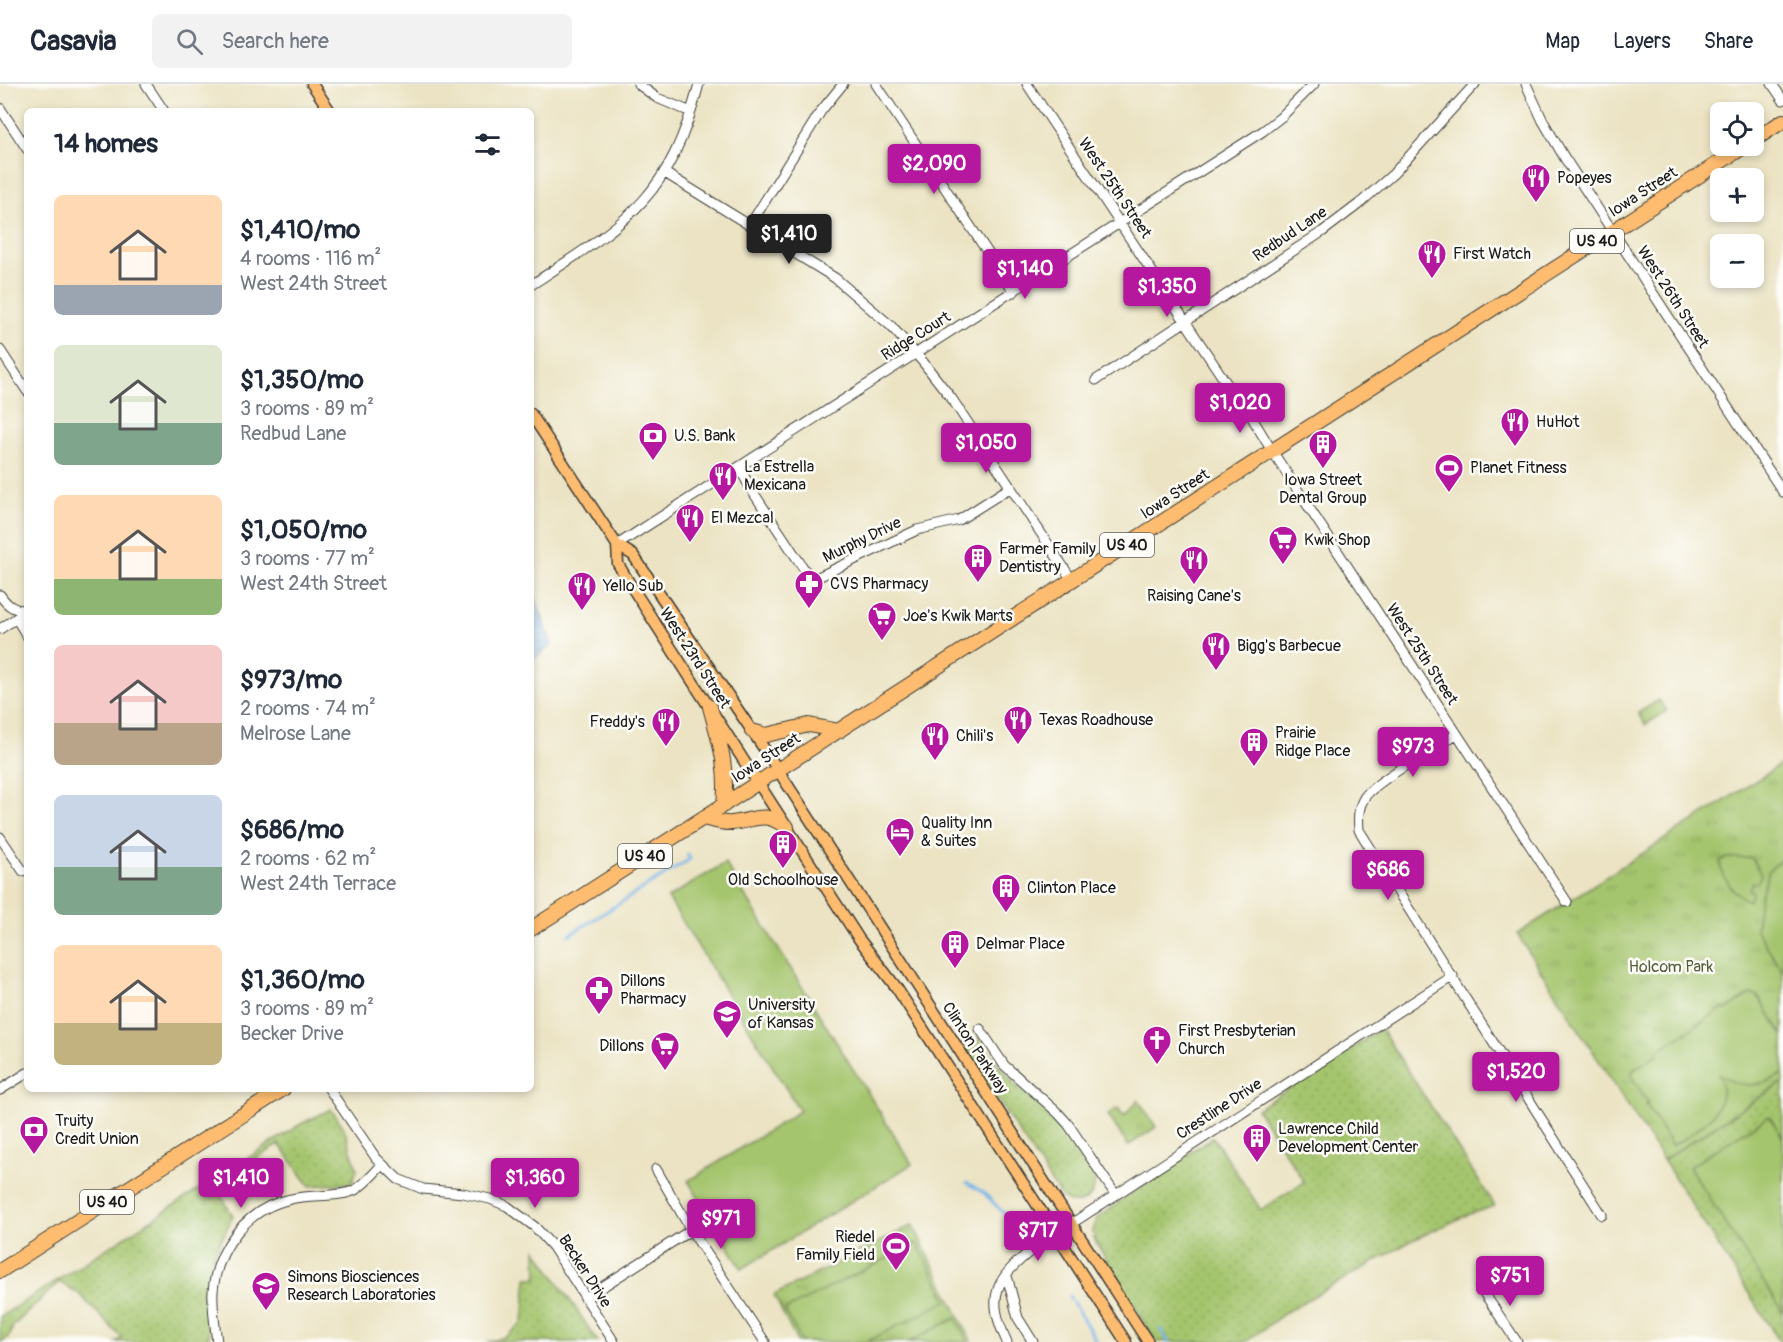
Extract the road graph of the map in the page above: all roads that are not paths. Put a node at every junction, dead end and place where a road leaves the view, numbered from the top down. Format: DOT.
graph roads {
  1 [pos="146,84"];
  2 [pos="312,84"];
  3 [pos="638,84"];
  4 [pos="699,84"];
  5 [pos="843,84"];
  6 [pos="876,84"];
  7 [pos="1028,84"];
  8 [pos="1314,84"];
  9 [pos="1476,84"];
  10 [pos="1526,84"];
  11 [pos="1772,84"];
  12 [pos="1783,100"];
  13 [pos="0,108"];
  14 [pos="162,108"];
  15 [pos="328,108"];
  16 [pos="691,112"];
  17 [pos="1783,121"];
  18 [pos="1764,133"];
  19 [pos="24,144"];
  20 [pos="1729,156"];
  21 [pos="665,173"];
  22 [pos="1120,223"];
  23 [pos="750,225"];
  24 [pos="1613,231"];
  25 [pos="534,283"];
  26 [pos="1014,292"];
  27 [pos="1185,321"];
  28 [pos="0,350"];
  29 [pos="916,353"];
  30 [pos="1096,380"];
  31 [pos="24,386"];
  32 [pos="534,419"];
  33 [pos="1272,451"];
  34 [pos="739,467"];
  35 [pos="1011,487"];
  36 [pos="1783,492"];
  37 [pos="617,545"];
  38 [pos="1072,580"];
  39 [pos="0,595"];
  40 [pos="7,605"];
  41 [pos="24,611"];
  42 [pos="24,613"];
  43 [pos="16,618"];
  44 [pos="2,627"];
  45 [pos="24,631"];
  46 [pos="710,707"];
  47 [pos="752,731"];
  48 [pos="839,731"];
  49 [pos="1456,734"];
  50 [pos="777,770"];
  51 [pos="758,783"];
  52 [pos="724,805"];
  53 [pos="703,818"];
  54 [pos="787,827"];
  55 [pos="0,837"];
  56 [pos="23,871"];
  57 [pos="1567,902"];
  58 [pos="534,927"];
  59 [pos="1453,976"];
  60 [pos="980,1029"];
  61 [pos="24,1075"];
  62 [pos="0,1090"];
  63 [pos="278,1092"];
  64 [pos="331,1092"];
  65 [pos="382,1165"];
  66 [pos="656,1169"];
  67 [pos="1115,1194"];
  68 [pos="1602,1215"];
  69 [pos="1070,1223"];
  70 [pos="692,1230"];
  71 [pos="1055,1233"];
  72 [pos="0,1271"];
  73 [pos="1007,1276"];
  74 [pos="1480,1287"];
  75 [pos="585,1298"];
  76 [pos="217,1342"];
  77 [pos="614,1342"];
  78 [pos="765,1342"];
  79 [pos="1007,1342"];
  80 [pos="1033,1342"];
  81 [pos="1126,1342"];
  82 [pos="1148,1342"];
  83 [pos="1516,1342"];
  1 -- 14 [label="street"];
  2 -- 15 [label="main road"];
  3 -- 16 [label="street"];
  4 -- 16 [label="street"];
  5 -- 23 [label="street"];
  6 -- 26 [label="street"];
  7 -- 22 [label="street, West 25th Street"];
  8 -- 22 [label="street, Ridge Court"];
  9 -- 27 [label="street, Redbud Lane"];
  10 -- 24 [label="street, West 26th Street"];
  11 -- 12 [label="street"];
  13 -- 19 [label="street"];
  16 -- 21 [label="street"];
  17 -- 18 [label="highway"];
  20 -- 24 [label="highway, Iowa Street / US 40"];
  21 -- 23 [label="street"];
  21 -- 25 [label="street"];
  22 -- 26 [label="street, Ridge Court"];
  22 -- 27 [label="street, West 25th Street"];
  23 -- 29 [label="street"];
  24 -- 33 [label="highway, Iowa Street / US 40"];
  24 -- 36 [label="street, West 26th Street"];
  26 -- 29 [label="street, Ridge Court"];
  27 -- 30 [label="street, Redbud Lane"];
  27 -- 33 [label="street, West 25th Street"];
  28 -- 31 [label="street"];
  29 -- 34 [label="street, Ridge Court"];
  29 -- 35 [label="street"];
  32 -- 37 [label="main road, West 23rd Street"];
  33 -- 38 [label="highway, Iowa Street / US 40"];
  33 -- 49 [label="street, West 25th Street"];
  34 -- 35 [label="street, Murphy Drive"];
  34 -- 37 [label="street, Ridge Court"];
  35 -- 38 [label="street"];
  37 -- 46 [label="main road, West 23rd Street"];
  37 -- 47 [label="main road, West 23rd Street"];
  38 -- 48 [label="highway, Iowa Street / US 40"];
  39 -- 40 [label="street"];
  40 -- 41 [label="street"];
  40 -- 44 [label="street"];
  42 -- 43 [label="street"];
  43 -- 44 [label="street"];
  43 -- 45 [label="street"];
  46 -- 51 [label="main road, West 23rd Street"];
  46 -- 52 [label="highway"];
  47 -- 48 [label="highway"];
  47 -- 50 [label="main road, West 23rd Street"];
  48 -- 50 [label="highway, Iowa Street / US 40"];
  49 -- 57 [label="street, West 25th Street"];
  49 -- 59 [label="street"];
  50 -- 51 [label="highway, Iowa Street / US 40"];
  50 -- 69 [label="main road, Clinton Parkway"];
  51 -- 52 [label="highway, Iowa Street / US 40"];
  51 -- 54 [label="main road, Clinton Parkway"];
  52 -- 53 [label="highway, Iowa Street / US 40"];
  53 -- 54 [label="highway"];
  53 -- 58 [label="highway, Iowa Street / US 40"];
  54 -- 71 [label="main road, Clinton Parkway"];
  55 -- 56 [label="street"];
  59 -- 67 [label="street, Crestline Drive"];
  59 -- 68 [label="street"];
  60 -- 67 [label="street"];
  61 -- 62 [label="street"];
  63 -- 72 [label="highway, US 40"];
  64 -- 65 [label="street, Becker Drive"];
  65 -- 75 [label="street, Becker Drive"];
  65 -- 76 [label="street"];
  66 -- 70 [label="street"];
  67 -- 69 [label="street, Crestline Drive"];
  69 -- 71 [label="street, Crestline Drive"];
  69 -- 82 [label="main road, Clinton Parkway"];
  70 -- 75 [label="street"];
  70 -- 78 [label="street"];
  71 -- 73 [label="street, Crestline Drive"];
  71 -- 81 [label="main road, Clinton Parkway"];
  73 -- 79 [label="street, Crestline Drive"];
  73 -- 80 [label="street"];
  74 -- 83 [label="street"];
  75 -- 77 [label="street, Becker Drive"];
}
